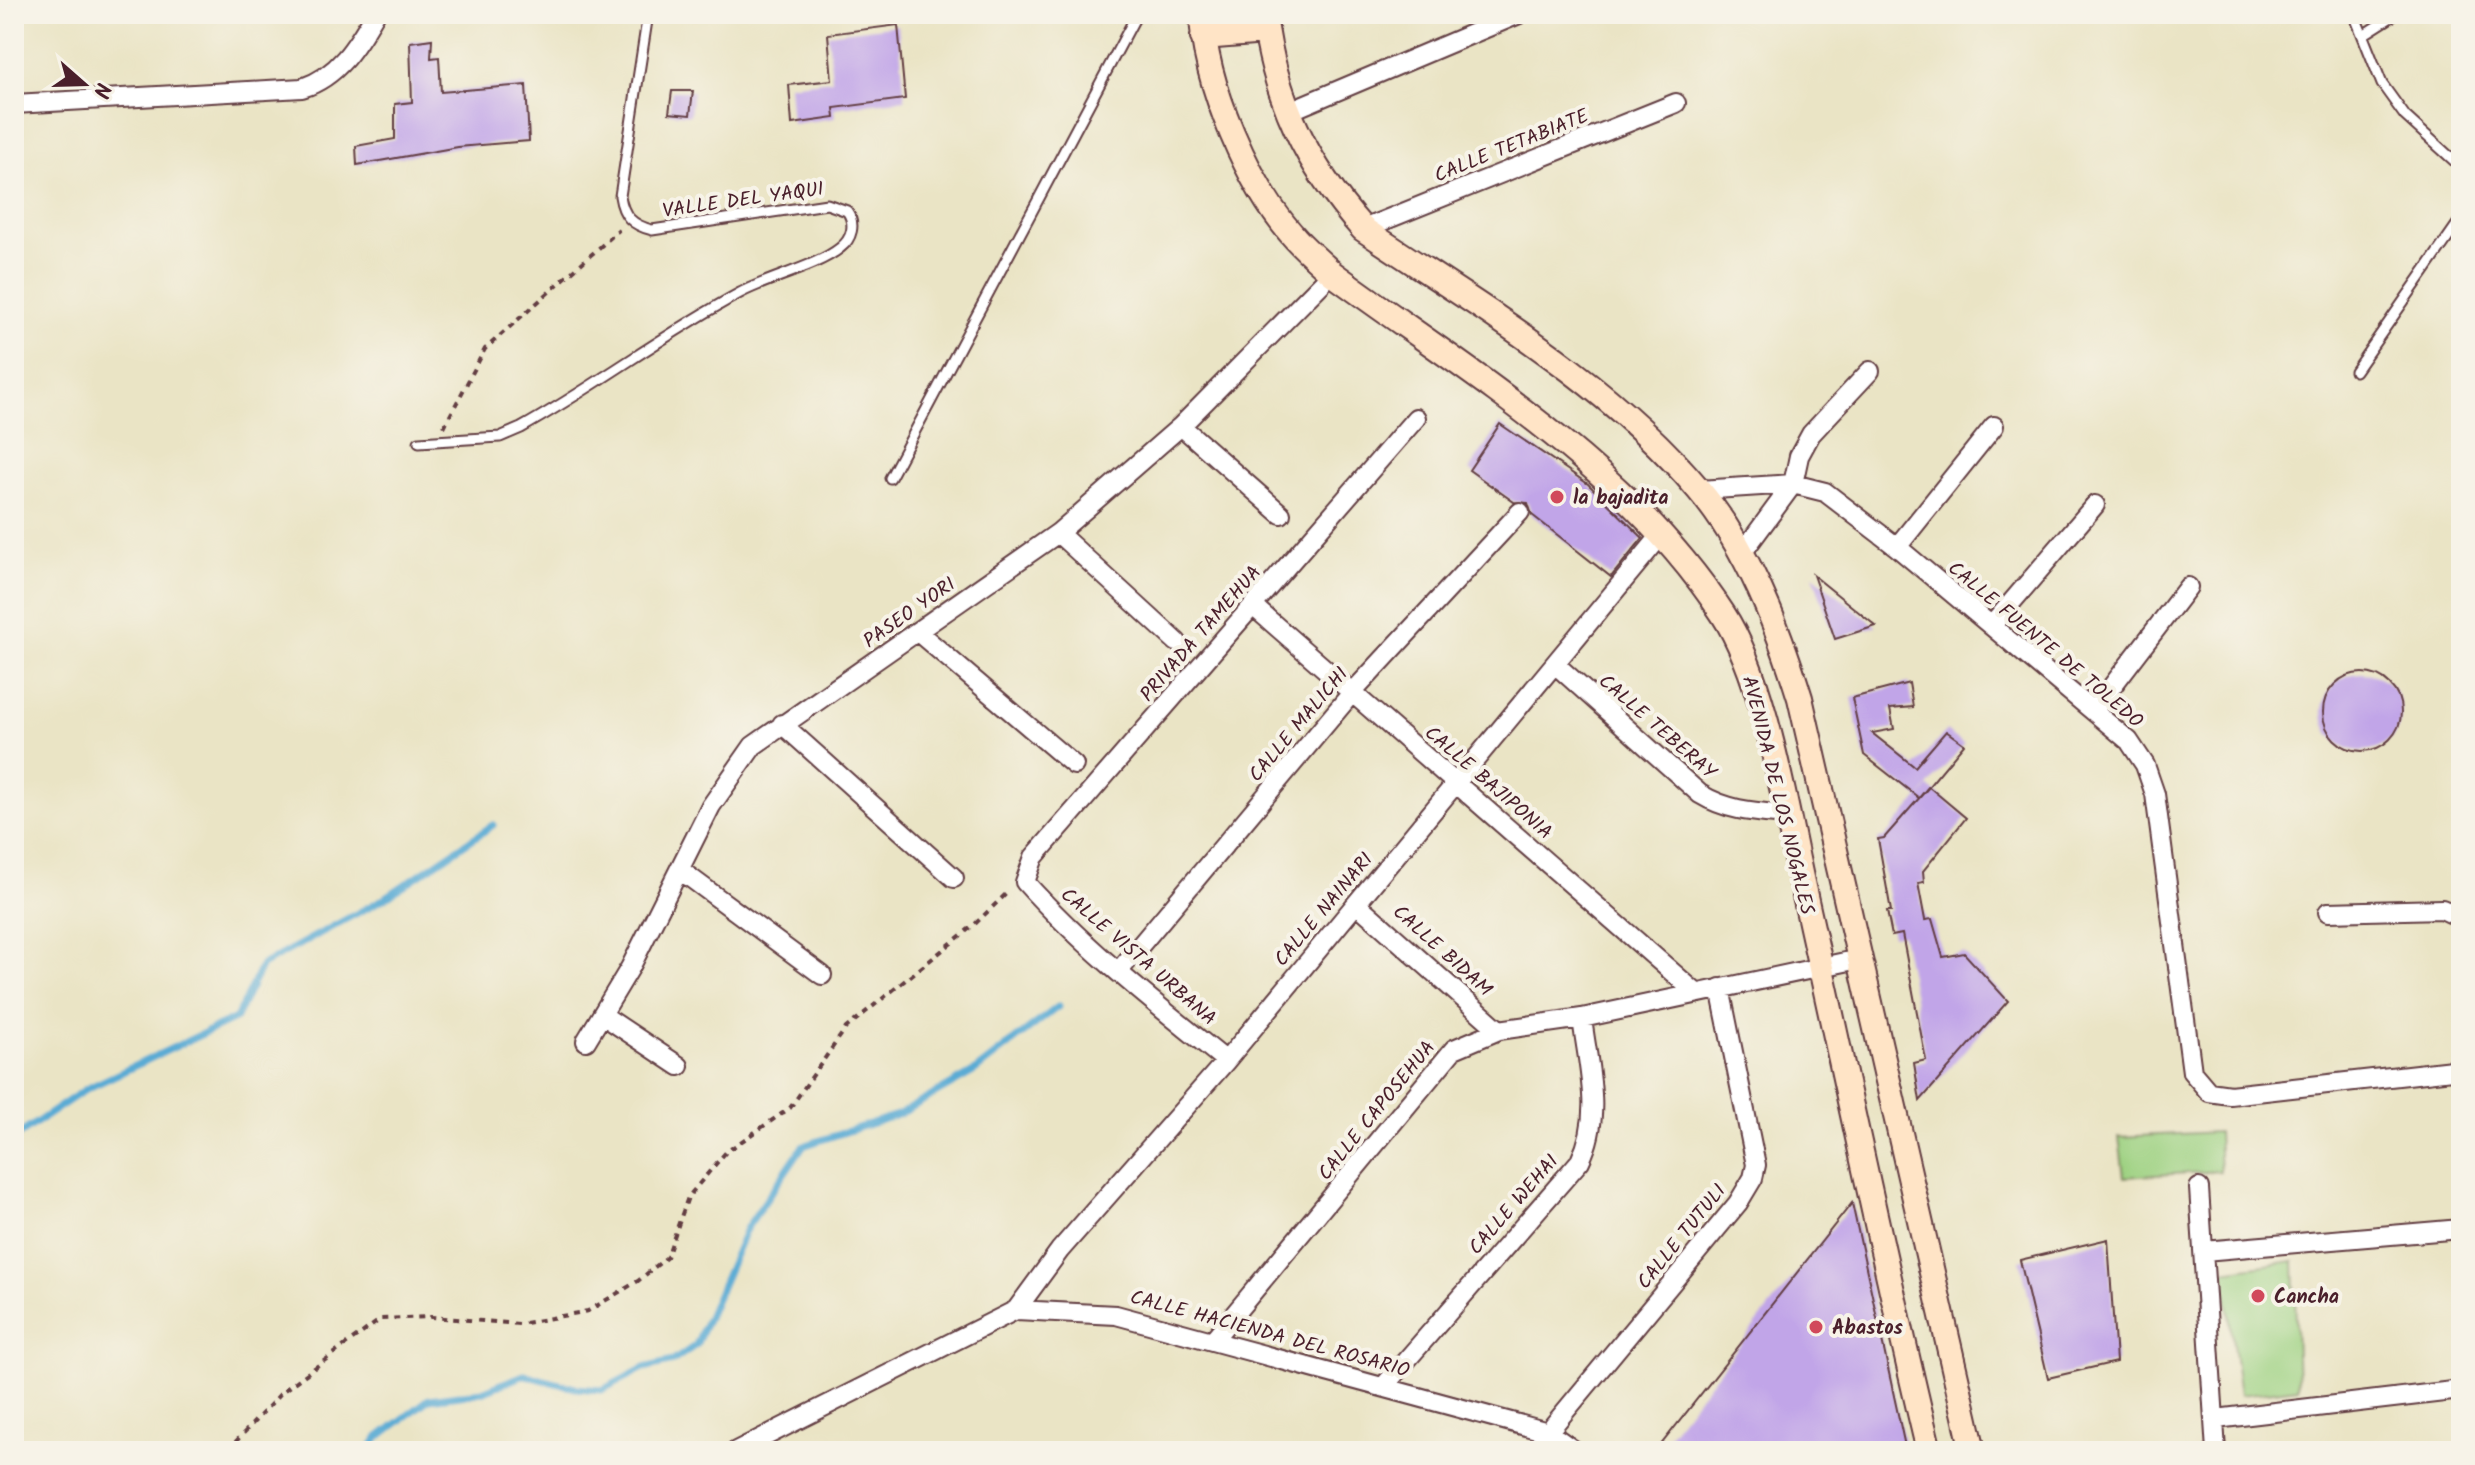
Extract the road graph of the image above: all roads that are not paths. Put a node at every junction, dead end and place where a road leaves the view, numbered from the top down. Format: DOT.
graph roads {
  1 [pos="375,14"];
  2 [pos="648,14"];
  3 [pos="1137,14"];
  4 [pos="1519,14"];
  5 [pos="2354,14"];
  6 [pos="2396,14"];
  7 [pos="1265,23"];
  8 [pos="1202,25"];
  9 [pos="2363,35"];
  10 [pos="1676,103"];
  11 [pos="14,104"];
  12 [pos="1287,112"];
  13 [pos="2461,167"];
  14 [pos="2461,219"];
  15 [pos="1363,229"];
  16 [pos="1332,273"];
  17 [pos="1870,371"];
  18 [pos="2355,371"];
  19 [pos="1416,418"];
  20 [pos="1181,426"];
  21 [pos="1994,426"];
  22 [pos="419,442"];
  23 [pos="890,478"];
  24 [pos="1793,484"];
  25 [pos="1699,490"];
  26 [pos="2095,505"];
  27 [pos="1520,512"];
  28 [pos="1281,514"];
  29 [pos="1058,533"];
  30 [pos="1662,534"];
  31 [pos="1897,547"];
  32 [pos="1740,556"];
  33 [pos="2188,587"];
  34 [pos="1253,606"];
  35 [pos="1992,625"];
  36 [pos="919,633"];
  37 [pos="1177,642"];
  38 [pos="1555,664"];
  39 [pos="1351,694"];
  40 [pos="2094,710"];
  41 [pos="782,724"];
  42 [pos="1074,765"];
  43 [pos="1457,781"];
  44 [pos="1787,815"];
  45 [pos="680,870"];
  46 [pos="954,878"];
  47 [pos="1025,882"];
  48 [pos="1357,904"];
  49 [pos="2328,912"];
  50 [pos="2461,918"];
  51 [pos="1859,959"];
  52 [pos="1821,968"];
  53 [pos="1118,972"];
  54 [pos="822,975"];
  55 [pos="1720,988"];
  56 [pos="1695,992"];
  57 [pos="604,1016"];
  58 [pos="1582,1018"];
  59 [pos="1499,1030"];
  60 [pos="586,1041"];
  61 [pos="1226,1061"];
  62 [pos="679,1066"];
  63 [pos="2461,1069"];
  64 [pos="2199,1188"];
  65 [pos="2461,1229"];
  66 [pos="2204,1251"];
  67 [pos="1016,1310"];
  68 [pos="1213,1340"];
  69 [pos="1384,1386"];
  70 [pos="2461,1390"];
  71 [pos="2216,1419"];
  72 [pos="1548,1432"];
  73 [pos="736,1451"];
  74 [pos="1575,1451"];
  75 [pos="1929,1451"];
  76 [pos="1973,1451"];
  77 [pos="2216,1451"];
  1 -- 11 [label="street"];
  2 -- 22 [label="lane, VALLE DEL YAQUI"];
  3 -- 23 [label="lane"];
  4 -- 12 [label="street"];
  5 -- 9 [label="lane"];
  6 -- 9 [label="lane"];
  7 -- 8 [label="main road"];
  7 -- 12 [label="main road, AVENIDA DE LOS NOGALES"];
  8 -- 16 [label="main road, AVENIDA DE LOS NOGALES"];
  9 -- 13 [label="lane"];
  10 -- 15 [label="street, CALLE TETABIATE"];
  12 -- 15 [label="main road, AVENIDA DE LOS NOGALES"];
  14 -- 18 [label="lane"];
  15 -- 25 [label="main road, AVENIDA DE LOS NOGALES"];
  16 -- 20 [label="street, PASEO YORI"];
  16 -- 30 [label="main road, AVENIDA DE LOS NOGALES"];
  17 -- 24 [label="street"];
  19 -- 34 [label="street, PRIVADA TAMEHUA"];
  20 -- 28 [label="street"];
  20 -- 29 [label="street, PASEO YORI"];
  21 -- 31 [label="street"];
  24 -- 25 [label="street, CALLE FUENTE DE TOLEDO"];
  24 -- 31 [label="street, CALLE FUENTE DE TOLEDO"];
  24 -- 32 [label="street"];
  25 -- 32 [label="main road, AVENIDA DE LOS NOGALES"];
  26 -- 35 [label="street"];
  27 -- 39 [label="street, CALLE MALICHI"];
  29 -- 36 [label="street, PASEO YORI"];
  29 -- 37 [label="street"];
  30 -- 38 [label="street, CALLE NAINARI"];
  30 -- 44 [label="main road, AVENIDA DE LOS NOGALES"];
  31 -- 35 [label="street, CALLE FUENTE DE TOLEDO"];
  32 -- 51 [label="main road, AVENIDA DE LOS NOGALES"];
  33 -- 40 [label="street"];
  34 -- 39 [label="street, CALLE BAJIPONIA"];
  34 -- 47 [label="street, PRIVADA TAMEHUA"];
  35 -- 40 [label="street, CALLE FUENTE DE TOLEDO"];
  36 -- 41 [label="street, PASEO YORI"];
  36 -- 42 [label="street"];
  38 -- 43 [label="street, CALLE NAINARI"];
  38 -- 44 [label="street, CALLE TEBERAY"];
  39 -- 43 [label="street, CALLE BAJIPONIA"];
  39 -- 53 [label="street, CALLE MALICHI"];
  40 -- 63 [label="street, CALLE FUENTE DE TOLEDO"];
  41 -- 45 [label="street, PASEO YORI"];
  41 -- 46 [label="street"];
  43 -- 48 [label="street, CALLE NAINARI"];
  43 -- 56 [label="street, CALLE BAJIPONIA"];
  44 -- 52 [label="main road, AVENIDA DE LOS NOGALES"];
  45 -- 54 [label="street"];
  45 -- 57 [label="street, PASEO YORI"];
  47 -- 53 [label="street, CALLE VISTA URBANA"];
  48 -- 59 [label="street, CALLE BIDAM"];
  48 -- 61 [label="street, CALLE NAINARI"];
  49 -- 50 [label="street"];
  51 -- 52 [label="street, CALLE CAPOSEHUA"];
  51 -- 76 [label="main road, AVENIDA DE LOS NOGALES"];
  52 -- 55 [label="street, CALLE CAPOSEHUA"];
  52 -- 75 [label="main road, AVENIDA DE LOS NOGALES"];
  53 -- 61 [label="street, CALLE VISTA URBANA"];
  55 -- 56 [label="street, CALLE CAPOSEHUA"];
  55 -- 72 [label="street, CALLE TUTULI"];
  56 -- 58 [label="street, CALLE CAPOSEHUA"];
  57 -- 60 [label="street, PASEO YORI"];
  57 -- 62 [label="street"];
  58 -- 59 [label="street, CALLE CAPOSEHUA"];
  58 -- 69 [label="street, CALLE WEHAI"];
  59 -- 68 [label="street, CALLE CAPOSEHUA"];
  61 -- 67 [label="street, CALLE NAINARI"];
  64 -- 66 [label="street"];
  65 -- 66 [label="street"];
  66 -- 71 [label="street"];
  67 -- 68 [label="street, CALLE HACIENDA DEL ROSARIO"];
  67 -- 73 [label="street, CALLE HACIENDA DEL ROSARIO"];
  68 -- 69 [label="street, CALLE HACIENDA DEL ROSARIO"];
  69 -- 72 [label="street, CALLE HACIENDA DEL ROSARIO"];
  70 -- 71 [label="street"];
  71 -- 77 [label="street"];
  72 -- 74 [label="street, CALLE HACIENDA DEL ROSARIO"];
}
